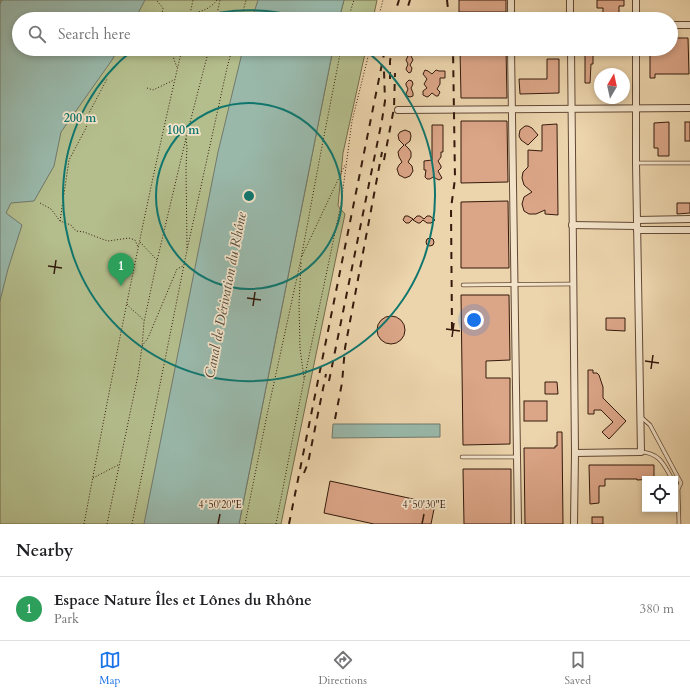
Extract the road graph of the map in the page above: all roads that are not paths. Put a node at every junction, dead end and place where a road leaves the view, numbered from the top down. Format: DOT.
graph roads {
  1 [pos="511,0"];
  2 [pos="570,0"];
  3 [pos="636,0"];
  4 [pos="511,12"];
  5 [pos="570,12"];
  6 [pos="636,12"];
  7 [pos="678,25"];
  8 [pos="690,25"];
  9 [pos="511,56"];
  10 [pos="571,56"];
  11 [pos="636,56"];
  12 [pos="572,108"];
  13 [pos="636,108"];
  14 [pos="690,108"];
  15 [pos="512,109"];
  16 [pos="398,110"];
  17 [pos="636,163"];
  18 [pos="690,163"];
  19 [pos="690,220"];
  20 [pos="572,225"];
  21 [pos="637,225"];
  22 [pos="690,230"];
  23 [pos="573,284"];
  24 [pos="463,285"];
  25 [pos="514,285"];
  26 [pos="641,417"];
  27 [pos="641,452"];
  28 [pos="575,453"];
  29 [pos="462,457"];
  30 [pos="517,457"];
  31 [pos="670,476"];
  32 [pos="677,476"];
  33 [pos="678,477"];
  34 [pos="678,489"];
  35 [pos="518,524"];
  36 [pos="574,524"];
  37 [pos="679,524"];
  1 -- 4 [label="street"];
  2 -- 5 [label="street"];
  3 -- 6 [label="street"];
  7 -- 8 [label="street"];
  9 -- 15 [label="street"];
  10 -- 12 [label="street"];
  11 -- 13 [label="street"];
  12 -- 13 [label="street"];
  12 -- 15 [label="street"];
  12 -- 20 [label="street"];
  13 -- 14 [label="street"];
  13 -- 17 [label="street"];
  15 -- 16 [label="street"];
  15 -- 25 [label="street"];
  17 -- 18 [label="lane"];
  17 -- 21 [label="street"];
  19 -- 21 [label="street"];
  20 -- 21 [label="street"];
  20 -- 23 [label="street"];
  21 -- 22 [label="street"];
  21 -- 26 [label="street"];
  23 -- 25 [label="lane"];
  23 -- 28 [label="street"];
  24 -- 25 [label="lane"];
  25 -- 30 [label="street"];
  26 -- 27 [label="street"];
  26 -- 32 [label="lane"];
  27 -- 28 [label="street"];
  27 -- 31 [label="lane"];
  28 -- 36 [label="street"];
  29 -- 30 [label="lane"];
  30 -- 35 [label="street"];
  33 -- 34 [label="lane"];
  34 -- 37 [label="lane"];
}
